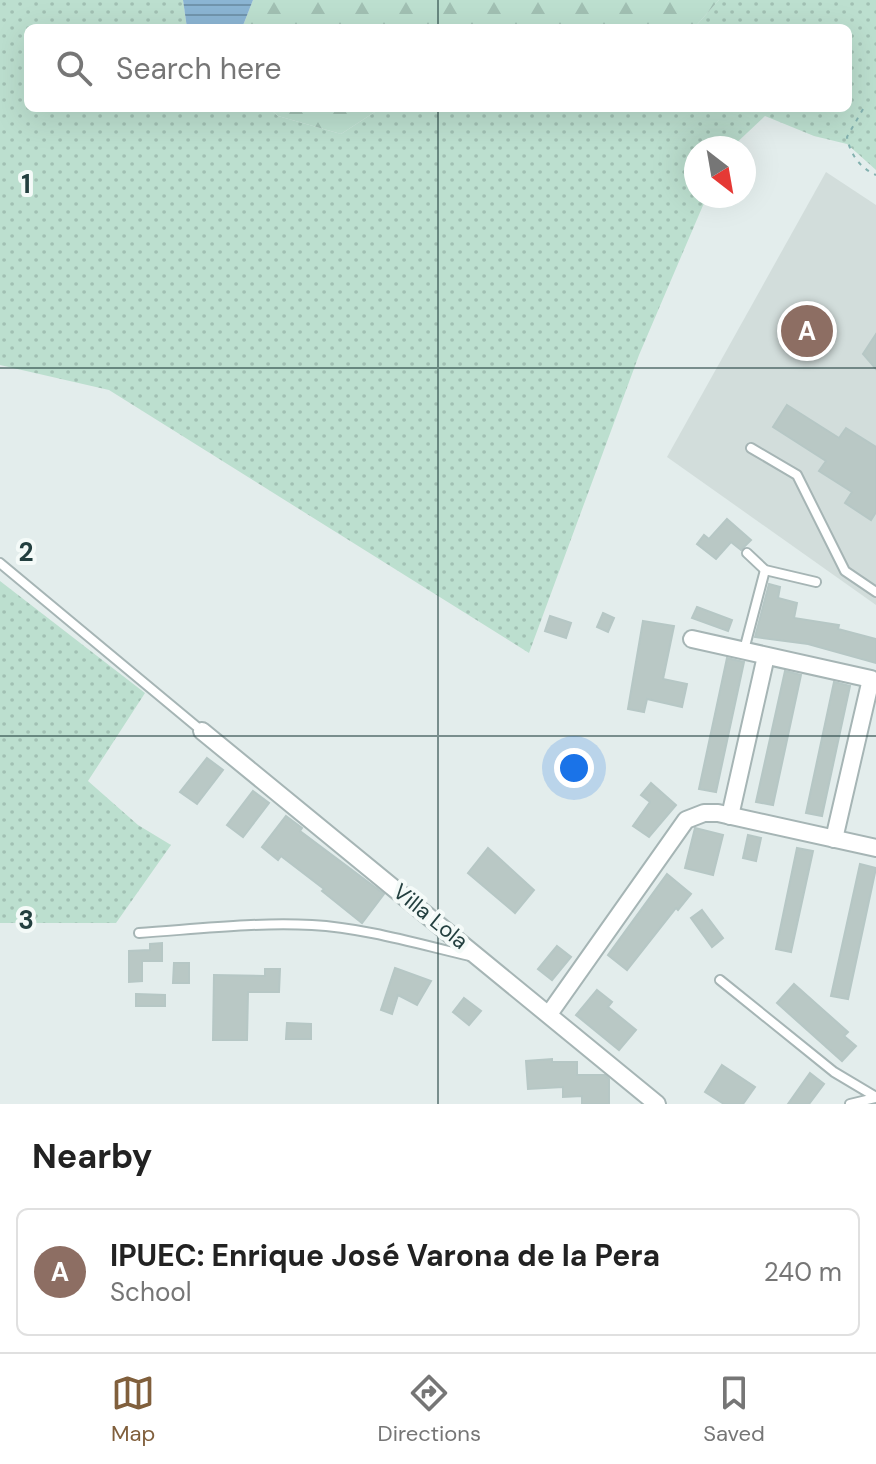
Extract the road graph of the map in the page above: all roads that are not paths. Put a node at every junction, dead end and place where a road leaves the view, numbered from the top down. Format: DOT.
graph roads {
  1 [pos="751,448"];
  2 [pos="747,553"];
  3 [pos="0,563"];
  4 [pos="765,570"];
  5 [pos="816,582"];
  6 [pos="876,592"];
  7 [pos="692,639"];
  8 [pos="744,651"];
  9 [pos="766,656"];
  10 [pos="202,731"];
  11 [pos="730,816"];
  12 [pos="834,839"];
  13 [pos="876,848"];
  14 [pos="139,933"];
  15 [pos="482,958"];
  16 [pos="720,980"];
  17 [pos="549,1014"];
  18 [pos="876,1097"];
  19 [pos="657,1104"];
  20 [pos="850,1104"];
  1 -- 6 [label="lane"];
  2 -- 4 [label="lane"];
  3 -- 10 [label="lane"];
  4 -- 5 [label="lane"];
  4 -- 8 [label="lane"];
  7 -- 8 [label="street"];
  8 -- 9 [label="street"];
  9 -- 11 [label="street"];
  9 -- 12 [label="street"];
  10 -- 15 [label="street, Villa Lola"];
  11 -- 12 [label="street"];
  11 -- 17 [label="street"];
  12 -- 13 [label="street"];
  14 -- 15 [label="lane"];
  15 -- 17 [label="street, Villa Lola"];
  16 -- 18 [label="lane"];
  17 -- 19 [label="street, Villa Lola"];
  18 -- 20 [label="lane"];
}
